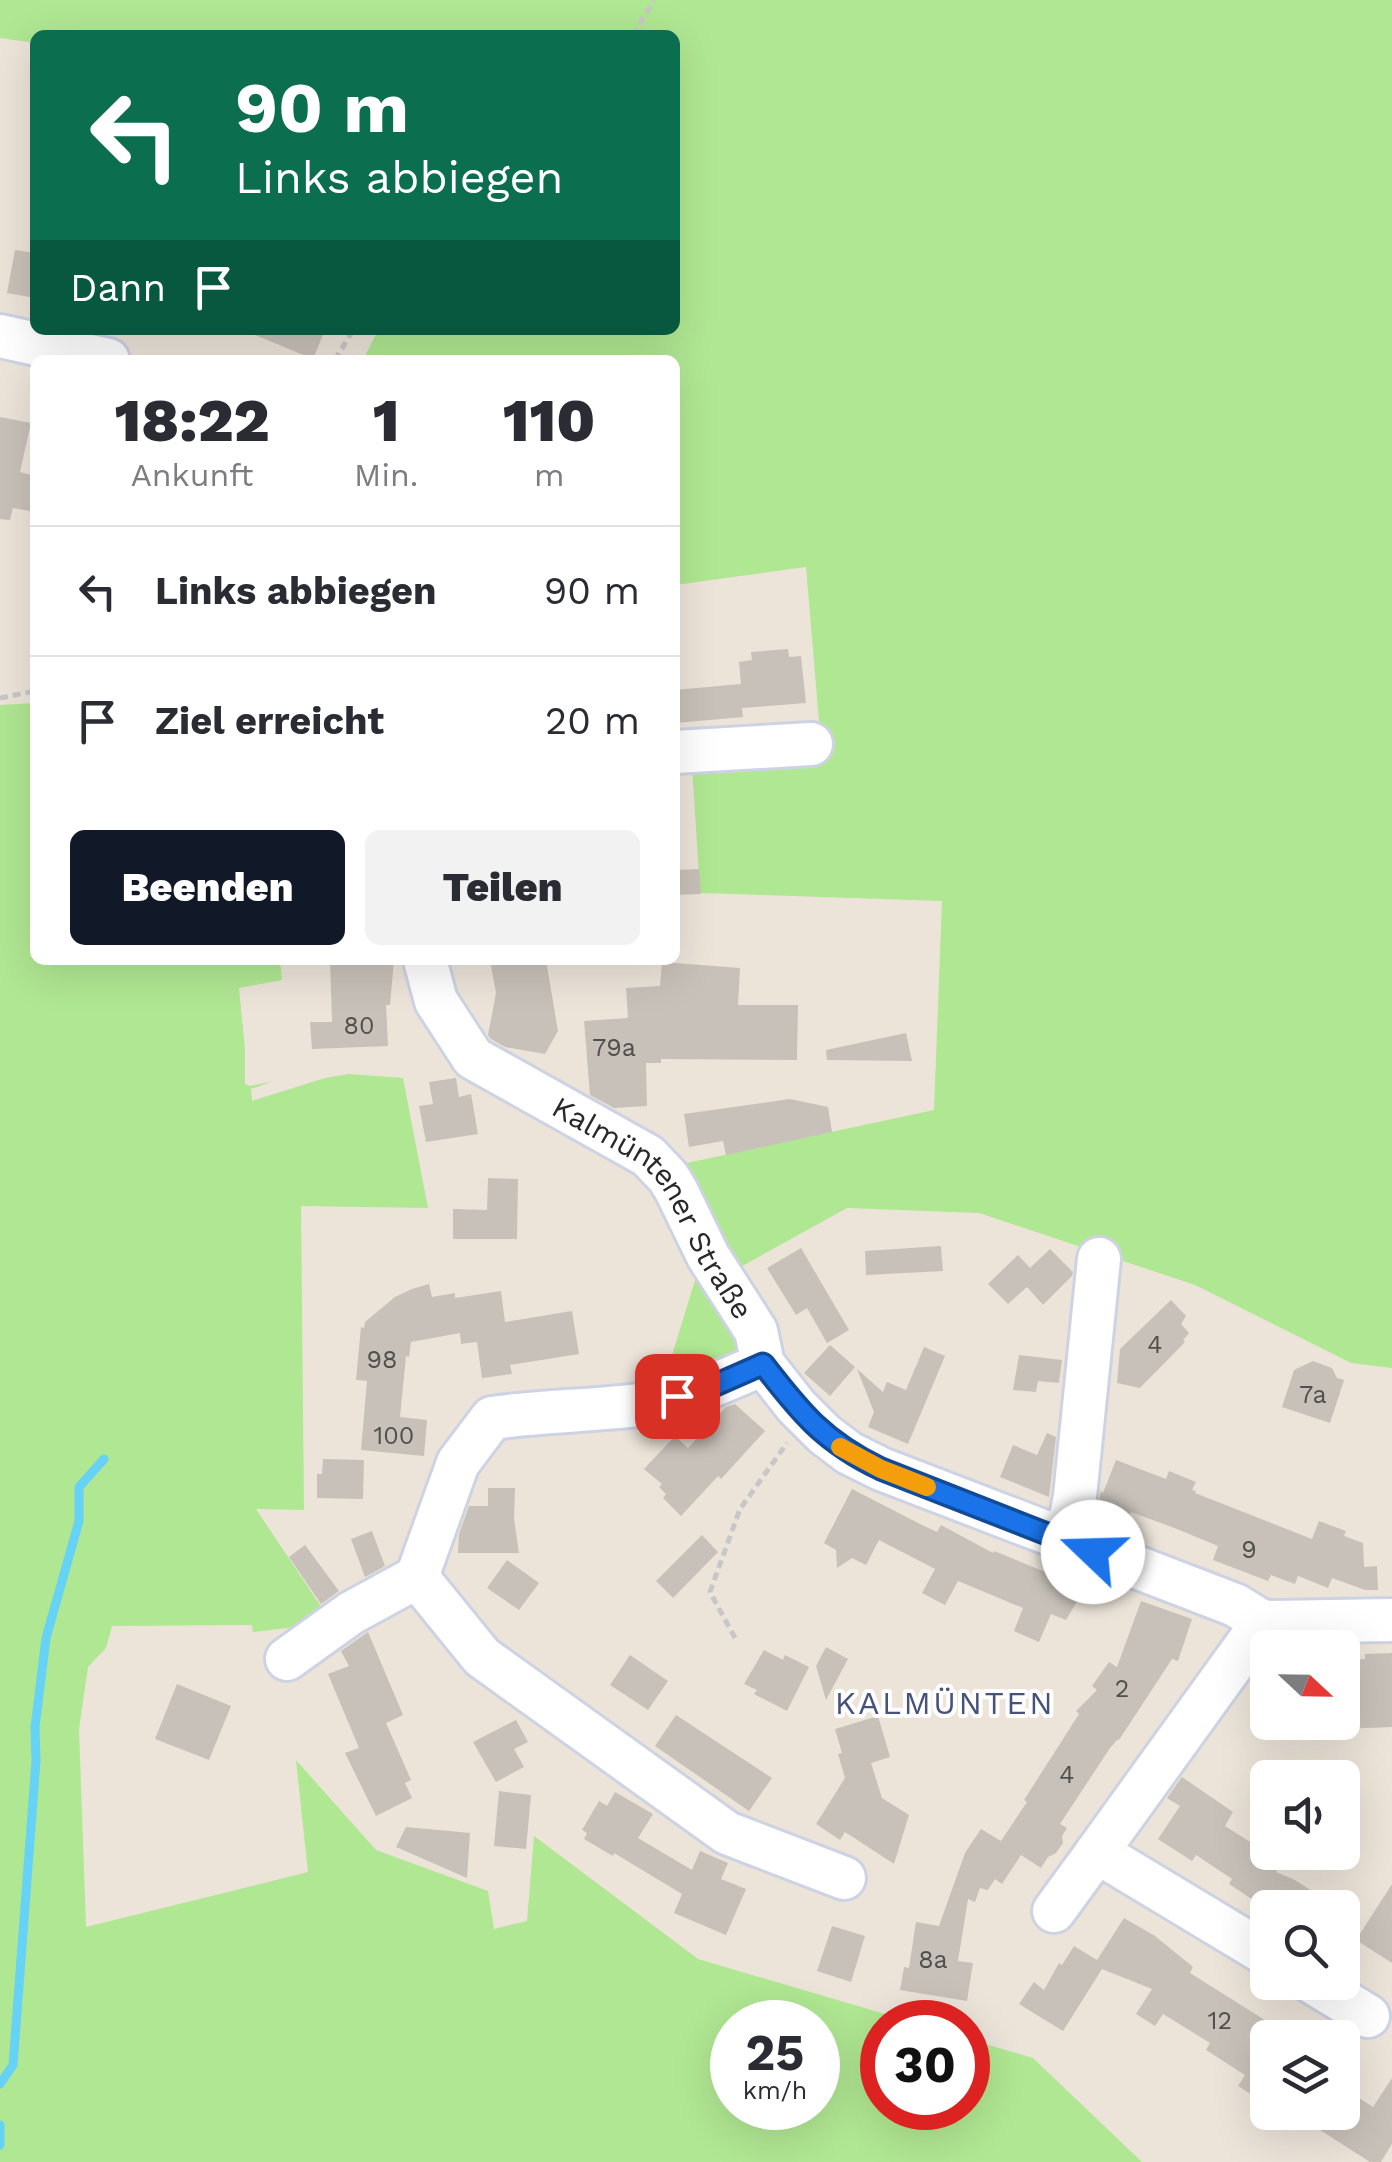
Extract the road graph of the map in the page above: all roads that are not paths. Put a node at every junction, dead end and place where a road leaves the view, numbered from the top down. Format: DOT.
graph roads {
  1 [pos="0,336"];
  2 [pos="86,355"];
  3 [pos="811,744"];
  4 [pos="680,752"];
  5 [pos="426,965"];
  6 [pos="1099,1259"];
  7 [pos="763,1364"];
  8 [pos="1062,1540"];
  9 [pos="417,1576"];
  10 [pos="1392,1620"];
  11 [pos="1263,1622"];
  12 [pos="288,1659"];
  13 [pos="1097,1852"];
  14 [pos="844,1878"];
  15 [pos="1054,1911"];
  16 [pos="1250,1945"];
  17 [pos="1342,2000"];
  18 [pos="1368,2016"];
  1 -- 2 [label="street"];
  3 -- 4 [label="street"];
  5 -- 7 [label="street, Kalmüntener Straße"];
  6 -- 8 [label="street"];
  7 -- 8 [label="street"];
  7 -- 9 [label="street, Kalmüntener Straße"];
  8 -- 11 [label="street"];
  9 -- 12 [label="street"];
  9 -- 14 [label="street"];
  10 -- 11 [label="street"];
  11 -- 13 [label="street"];
  13 -- 15 [label="street"];
  13 -- 16 [label="street"];
  17 -- 18 [label="street"];
}
